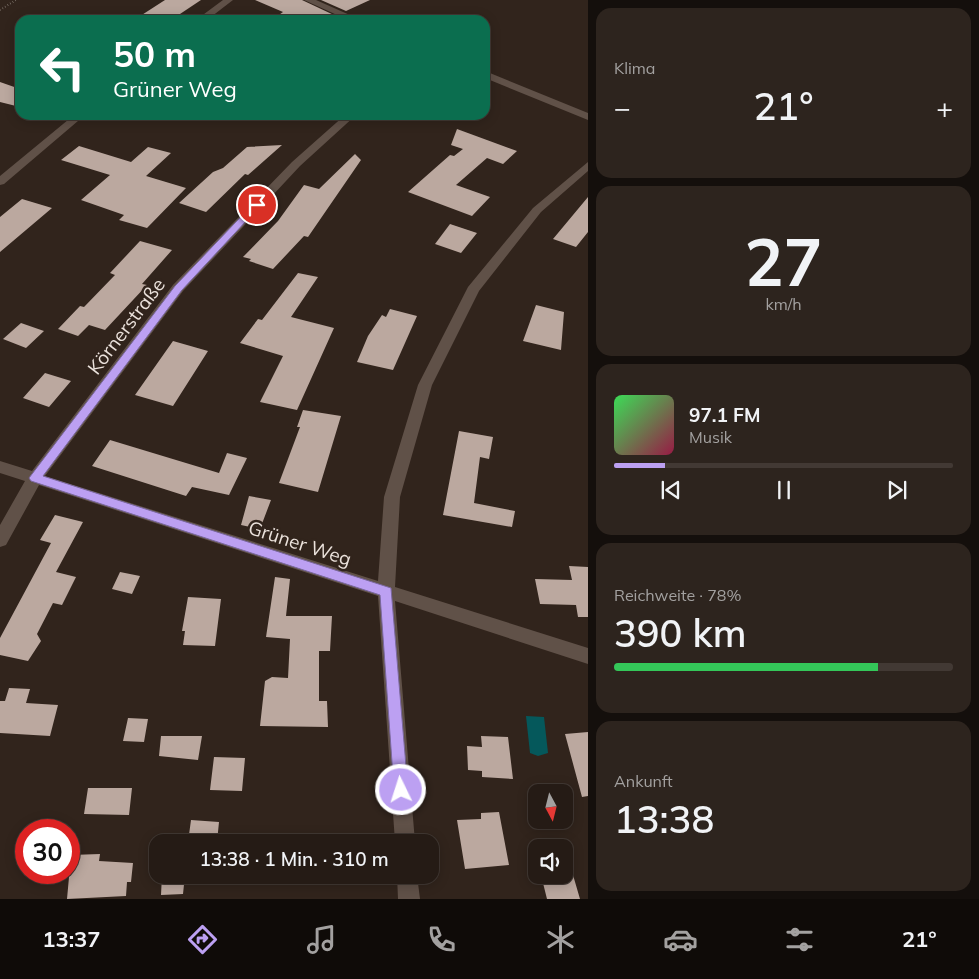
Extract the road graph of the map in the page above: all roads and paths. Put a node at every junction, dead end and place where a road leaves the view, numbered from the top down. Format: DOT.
graph roads {
  1 [pos="16,0"];
  2 [pos="229,0"];
  3 [pos="308,0"];
  4 [pos="0,10"];
  5 [pos="208,15"];
  6 [pos="344,15"];
  7 [pos="490,76"];
  8 [pos="588,117"];
  9 [pos="74,120"];
  10 [pos="346,120"];
  11 [pos="588,165"];
  12 [pos="0,182"];
  13 [pos="0,467"];
  14 [pos="35,478"];
  15 [pos="0,540"];
  16 [pos="386,592"];
  17 [pos="588,656"];
  18 [pos="404,834"];
  19 [pos="408,884"];
  20 [pos="409,899"];
  1 -- 4 [label="path"];
  2 -- 5 [label="street"];
  3 -- 6 [label="street"];
  7 -- 8 [label="street"];
  9 -- 12 [label="street"];
  10 -- 14 [label="street, Körnerstraße"];
  11 -- 16 [label="street"];
  13 -- 14 [label="street, Grüner Weg"];
  14 -- 15 [label="street, Körnerstraße"];
  14 -- 16 [label="street, Grüner Weg"];
  16 -- 17 [label="street, Grüner Weg"];
  16 -- 18 [label="street"];
  19 -- 20 [label="street"];
}
